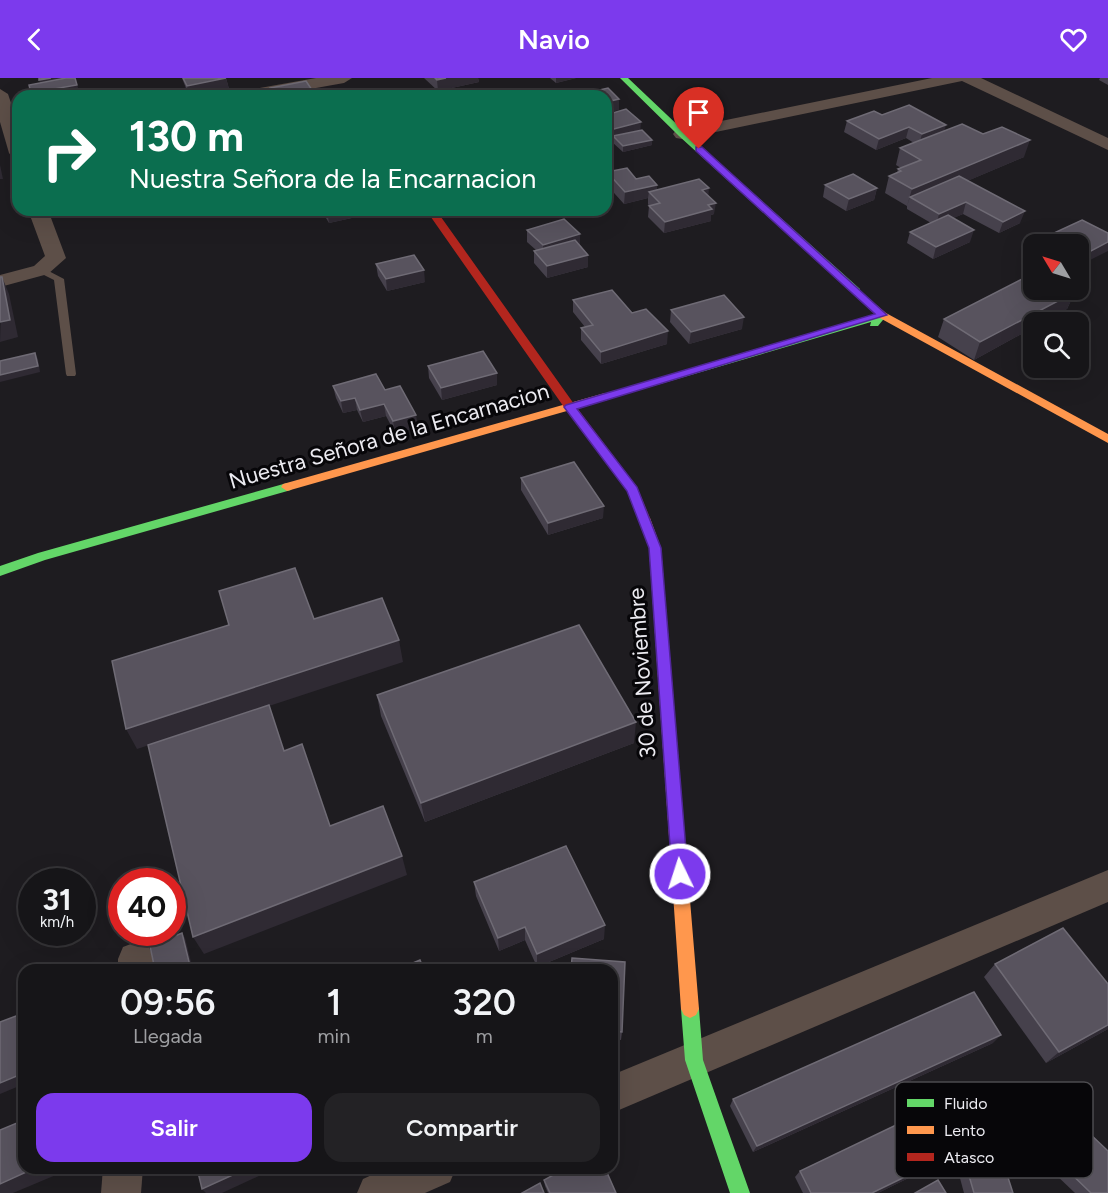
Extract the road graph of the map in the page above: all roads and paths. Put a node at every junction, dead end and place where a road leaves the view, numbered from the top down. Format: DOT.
graph roads {
  1 [pos="340,78"];
  2 [pos="624,78"];
  3 [pos="956,78"];
  4 [pos="968,78"];
  5 [pos="275,90"];
  6 [pos="0,94"];
  7 [pos="682,134"];
  8 [pos="12,142"];
  9 [pos="1108,145"];
  10 [pos="40,216"];
  11 [pos="435,216"];
  12 [pos="41,270"];
  13 [pos="0,281"];
  14 [pos="878,320"];
  15 [pos="71,374"];
  16 [pos="570,407"];
  17 [pos="1108,439"];
  18 [pos="0,571"];
  19 [pos="1108,886"];
  20 [pos="694,1060"];
  21 [pos="618,1092"];
  22 [pos="123,1174"];
  23 [pos="422,1174"];
  24 [pos="121,1193"];
  25 [pos="377,1193"];
  26 [pos="740,1193"];
  1 -- 5 [label="street"];
  2 -- 7 [label="street"];
  3 -- 7 [label="street"];
  4 -- 9 [label="street"];
  6 -- 8 [label="street"];
  7 -- 14 [label="street"];
  10 -- 12 [label="street"];
  11 -- 16 [label="street, 30 de Noviembre"];
  12 -- 13 [label="street"];
  12 -- 15 [label="lane"];
  14 -- 16 [label="street, Nuestra Señora de la Encarnacion"];
  14 -- 17 [label="street"];
  16 -- 18 [label="street, Nuestra Señora de la Encarnacion"];
  16 -- 20 [label="street, 30 de Noviembre"];
  19 -- 20 [label="street"];
  20 -- 21 [label="street"];
  20 -- 26 [label="street, 30 de Noviembre"];
  22 -- 24 [label="street"];
  23 -- 25 [label="street"];
}
